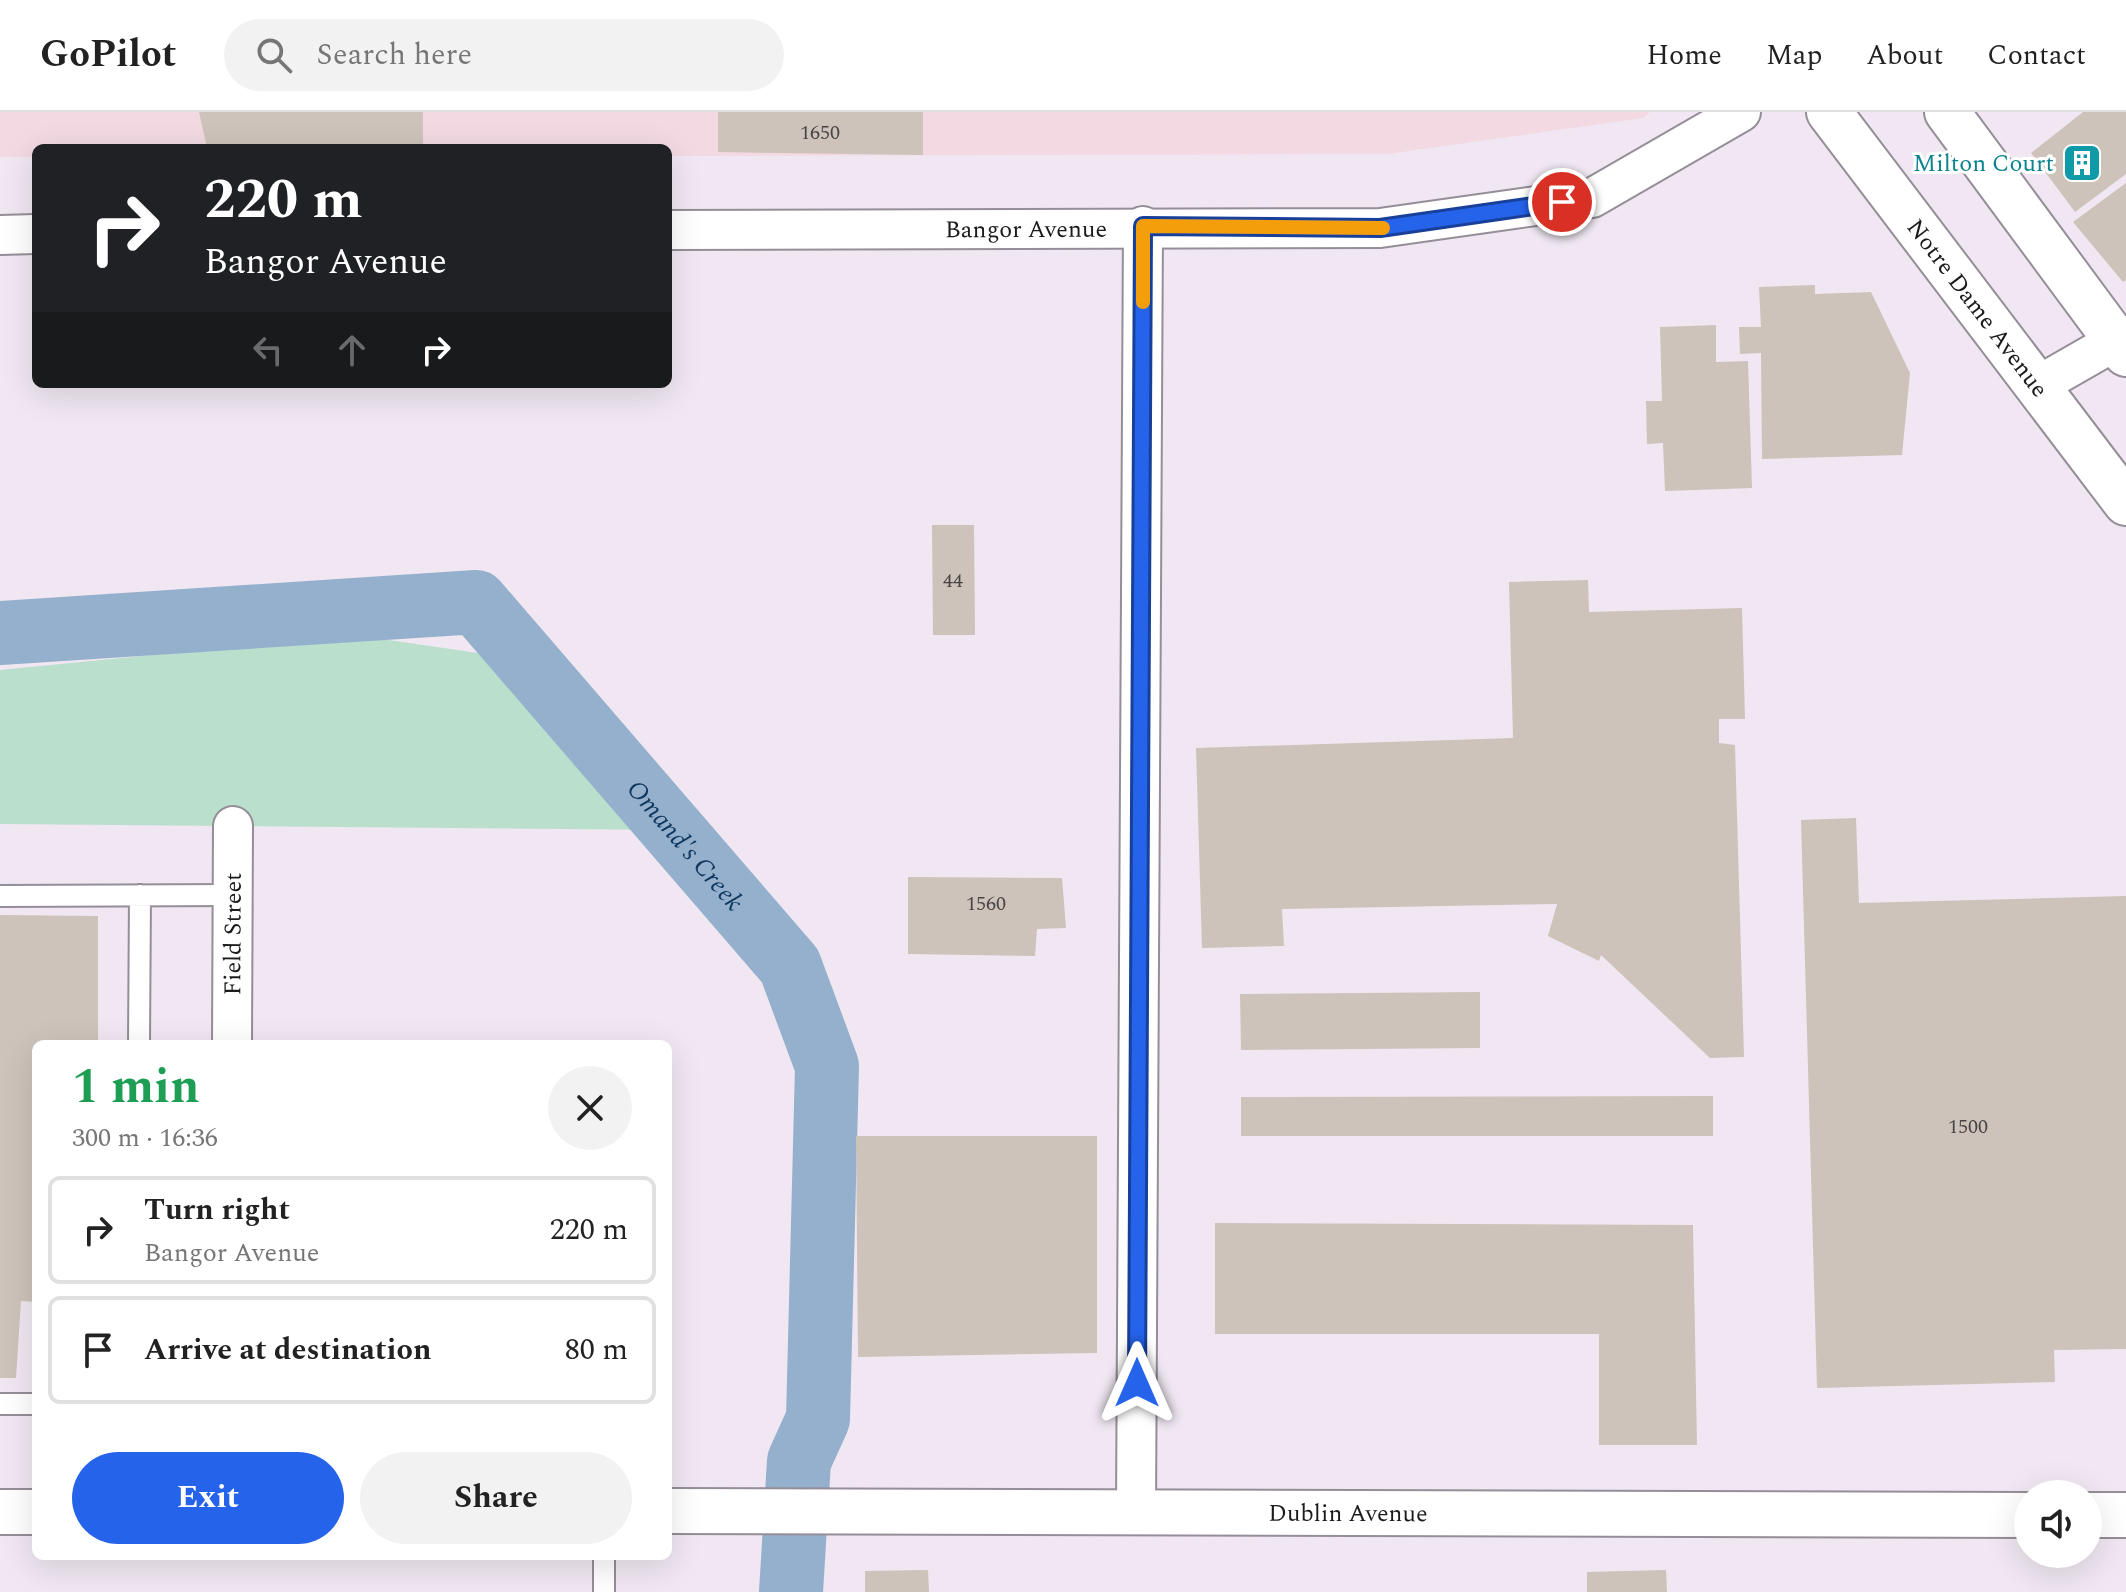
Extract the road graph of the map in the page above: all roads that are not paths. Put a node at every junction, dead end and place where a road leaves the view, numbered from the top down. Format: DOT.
graph roads {
  1 [pos="1741,112"];
  2 [pos="1829,112"];
  3 [pos="1947,112"];
  4 [pos="1143,226"];
  5 [pos="672,230"];
  6 [pos="32,234"];
  7 [pos="0,235"];
  8 [pos="2123,344"];
  9 [pos="2037,386"];
  10 [pos="2126,503"];
  11 [pos="233,826"];
  12 [pos="140,895"];
  13 [pos="233,895"];
  14 [pos="0,896"];
  15 [pos="139,1040"];
  16 [pos="232,1040"];
  17 [pos="0,1404"];
  18 [pos="32,1404"];
  19 [pos="672,1511"];
  20 [pos="0,1512"];
  21 [pos="32,1512"];
  22 [pos="1136,1512"];
  23 [pos="2014,1515"];
  24 [pos="2102,1515"];
  25 [pos="2126,1515"];
  26 [pos="604,1560"];
  27 [pos="604,1592"];
  1 -- 4 [label="street, Bangor Avenue"];
  2 -- 9 [label="main road, Notre Dame Avenue"];
  3 -- 8 [label="main road"];
  4 -- 5 [label="street, Bangor Avenue"];
  4 -- 22 [label="street"];
  6 -- 7 [label="street"];
  8 -- 9 [label="street"];
  9 -- 10 [label="main road, Notre Dame Avenue"];
  11 -- 13 [label="street, Field Street"];
  12 -- 13 [label="lane"];
  12 -- 14 [label="lane"];
  12 -- 15 [label="lane"];
  13 -- 16 [label="street, Field Street"];
  17 -- 18 [label="lane"];
  19 -- 22 [label="main road, Dublin Avenue"];
  20 -- 21 [label="main road"];
  22 -- 23 [label="main road, Dublin Avenue"];
  24 -- 25 [label="main road"];
  26 -- 27 [label="lane"];
}
